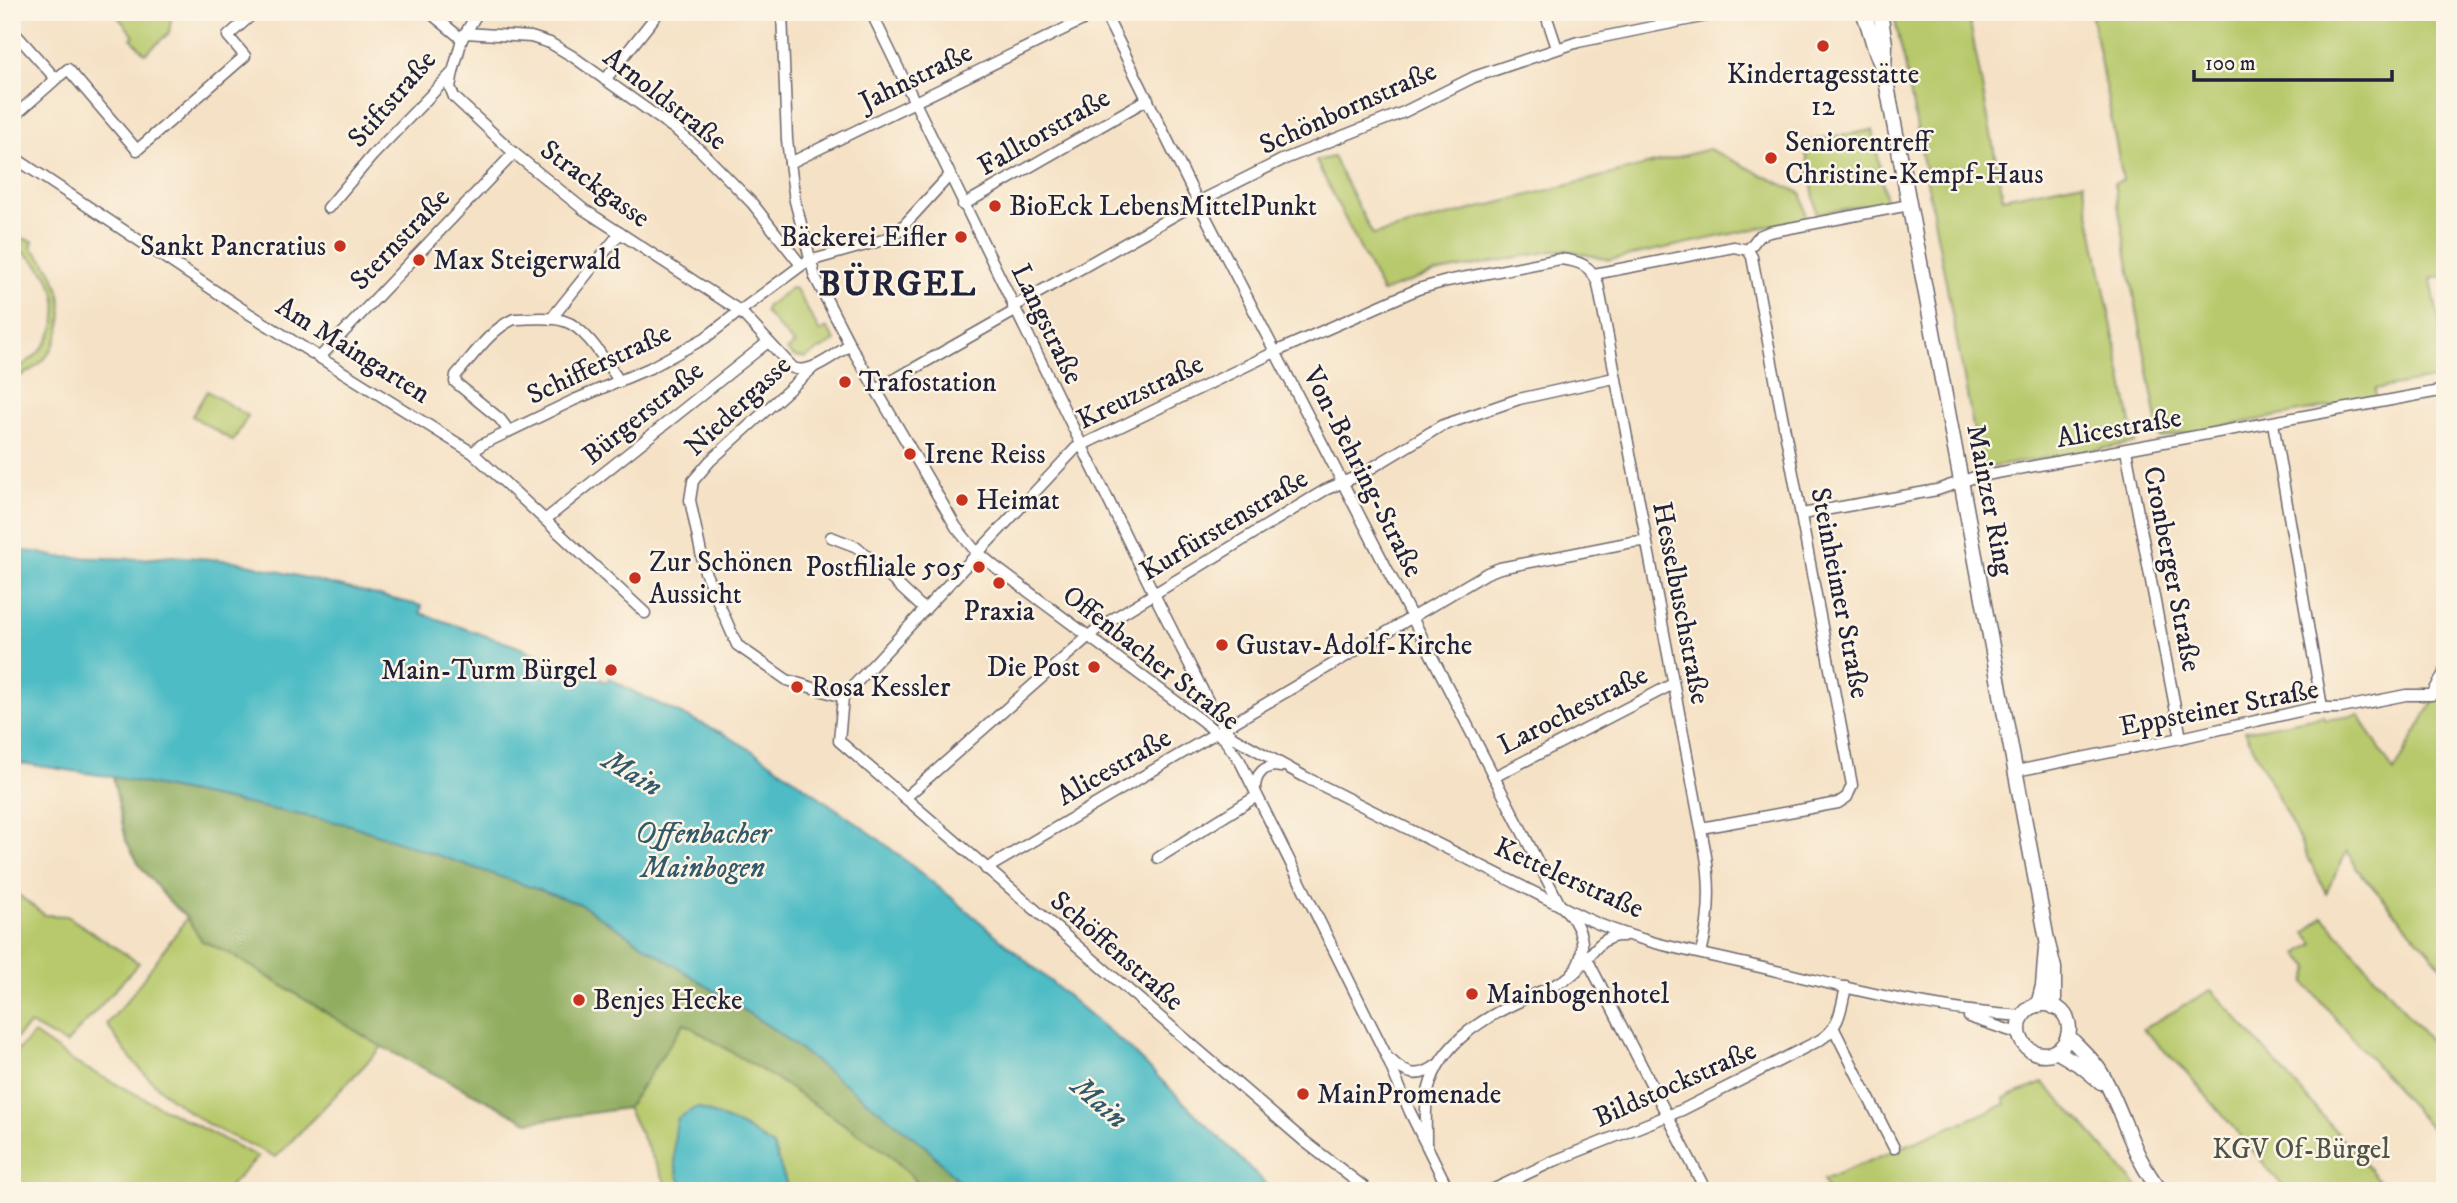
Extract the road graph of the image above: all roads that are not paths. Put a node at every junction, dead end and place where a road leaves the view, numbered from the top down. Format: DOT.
graph roads {
  1 [pos="255,12"];
  2 [pos="429,12"];
  3 [pos="478,12"];
  4 [pos="659,12"];
  5 [pos="782,12"];
  6 [pos="871,12"];
  7 [pos="1098,12"];
  8 [pos="1104,12"];
  9 [pos="1545,12"];
  10 [pos="1726,12"];
  11 [pos="1863,12"];
  12 [pos="1880,12"];
  13 [pos="1696,15"];
  14 [pos="12,30"];
  15 [pos="464,36"];
  16 [pos="1557,48"];
  17 [pos="1884,70"];
  18 [pos="453,72"];
  19 [pos="56,79"];
  20 [pos="605,80"];
  21 [pos="1148,99"];
  22 [pos="915,104"];
  23 [pos="12,118"];
  24 [pos="514,153"];
  25 [pos="12,156"];
  26 [pos="790,163"];
  27 [pos="949,176"];
  28 [pos="1198,202"];
  29 [pos="963,205"];
  30 [pos="1909,205"];
  31 [pos="328,208"];
  32 [pos="620,233"];
  33 [pos="1748,250"];
  34 [pos="806,263"];
  35 [pos="1594,274"];
  36 [pos="1014,309"];
  37 [pos="740,311"];
  38 [pos="551,319"];
  39 [pos="768,342"];
  40 [pos="850,345"];
  41 [pos="1275,352"];
  42 [pos="320,357"];
  43 [pos="815,366"];
  44 [pos="1614,378"];
  45 [pos="620,382"];
  46 [pos="876,390"];
  47 [pos="2445,390"];
  48 [pos="2273,423"];
  49 [pos="509,431"];
  50 [pos="1082,445"];
  51 [pos="2126,450"];
  52 [pos="473,453"];
  53 [pos="1962,482"];
  54 [pos="1342,483"];
  55 [pos="1802,514"];
  56 [pos="546,519"];
  57 [pos="831,537"];
  58 [pos="1645,541"];
  59 [pos="977,552"];
  60 [pos="1154,594"];
  61 [pos="925,610"];
  62 [pos="645,613"];
  63 [pos="1412,617"];
  64 [pos="1087,636"];
  65 [pos="2445,671"];
  66 [pos="1673,684"];
  67 [pos="1201,688"];
  68 [pos="843,697"];
  69 [pos="2322,707"];
  70 [pos="1186,709"];
  71 [pos="1221,731"];
  72 [pos="2181,738"];
  73 [pos="2015,771"];
  74 [pos="1305,777"];
  75 [pos="1494,777"];
  76 [pos="1257,794"];
  77 [pos="905,798"];
  78 [pos="1701,828"];
  79 [pos="1158,858"];
  80 [pos="986,869"];
  81 [pos="1560,905"];
  82 [pos="1642,939"];
  83 [pos="2047,940"];
  84 [pos="1701,953"];
  85 [pos="1585,955"];
  86 [pos="1846,987"];
  87 [pos="2038,1005"];
  88 [pos="2054,1007"];
  89 [pos="1950,1010"];
  90 [pos="2023,1016"];
  91 [pos="1834,1029"];
  92 [pos="2020,1034"];
  93 [pos="2068,1036"];
  94 [pos="2056,1051"];
  95 [pos="1386,1055"];
  96 [pos="1443,1059"];
  97 [pos="2111,1091"];
  98 [pos="1668,1116"];
  99 [pos="1427,1144"];
  100 [pos="1894,1148"];
  101 [pos="1369,1191"];
  102 [pos="1449,1191"];
  103 [pos="1490,1191"];
  104 [pos="1706,1191"];
  105 [pos="2161,1191"];
  1 -- 19 [label="street"];
  2 -- 15 [label="street"];
  3 -- 15 [label="street, Stiftstraße"];
  4 -- 20 [label="street"];
  5 -- 26 [label="street"];
  6 -- 22 [label="street, Langstraße"];
  7 -- 22 [label="street, Jahnstraße"];
  8 -- 21 [label="street, Von-Behring-Straße"];
  9 -- 16 [label="street"];
  10 -- 13 [label="street, Schönbornstraße"];
  11 -- 17 [label="street, Mainzer Ring"];
  12 -- 17 [label="street, Mainzer Ring"];
  13 -- 16 [label="street, Schönbornstraße"];
  14 -- 19 [label="street"];
  15 -- 18 [label="street, Stiftstraße"];
  15 -- 20 [label="street, Arnoldstraße"];
  16 -- 28 [label="street, Schönbornstraße"];
  17 -- 30 [label="street, Mainzer Ring"];
  18 -- 24 [label="street, Strackgasse"];
  18 -- 31 [label="street, Stiftstraße"];
  19 -- 23 [label="street"];
  20 -- 34 [label="street, Arnoldstraße"];
  21 -- 28 [label="street, Von-Behring-Straße"];
  21 -- 29 [label="street, Falltorstraße"];
  22 -- 26 [label="street, Jahnstraße"];
  22 -- 27 [label="street, Langstraße"];
  24 -- 32 [label="street, Strackgasse"];
  24 -- 42 [label="street, Sternstraße"];
  25 -- 42 [label="street, Am Maingarten"];
  26 -- 34 [label="street"];
  27 -- 29 [label="street, Langstraße"];
  27 -- 34 [label="street, Falltorstraße"];
  28 -- 36 [label="street, Schönbornstraße"];
  28 -- 41 [label="street, Von-Behring-Straße"];
  29 -- 36 [label="street, Langstraße"];
  30 -- 33 [label="street"];
  30 -- 53 [label="street, Mainzer Ring"];
  32 -- 37 [label="street, Strackgasse"];
  32 -- 38 [label="street"];
  33 -- 35 [label="street"];
  33 -- 55 [label="street, Steinheimer Straße"];
  34 -- 37 [label="street, Schifferstraße"];
  34 -- 40 [label="street, Offenbacher Straße"];
  35 -- 41 [label="street, Kreuzstraße"];
  35 -- 44 [label="street, Hesselbuschstraße"];
  36 -- 46 [label="street, Schönbornstraße"];
  36 -- 50 [label="street, Langstraße"];
  37 -- 39 [label="street, Strackgasse"];
  37 -- 45 [label="street, Schifferstraße"];
  38 -- 45 [label="street"];
  38 -- 49 [label="street"];
  39 -- 43 [label="street, Strackgasse"];
  39 -- 56 [label="street, Bürgerstraße"];
  40 -- 43 [label="street, Niedergasse"];
  40 -- 46 [label="street, Offenbacher Straße"];
  41 -- 50 [label="street, Kreuzstraße"];
  41 -- 54 [label="street, Von-Behring-Straße"];
  42 -- 52 [label="street, Am Maingarten"];
  43 -- 68 [label="street, Niedergasse"];
  44 -- 54 [label="street, Kurfürstenstraße"];
  44 -- 58 [label="street, Hesselbuschstraße"];
  45 -- 49 [label="street, Schifferstraße"];
  46 -- 59 [label="street, Offenbacher Straße"];
  47 -- 48 [label="street, Alicestraße"];
  48 -- 51 [label="street, Alicestraße"];
  48 -- 69 [label="street"];
  49 -- 52 [label="street, Schifferstraße"];
  50 -- 59 [label="street, Kreuzstraße"];
  50 -- 60 [label="street, Langstraße"];
  51 -- 53 [label="street, Alicestraße"];
  51 -- 72 [label="street, Cronberger Straße"];
  52 -- 56 [label="street, Am Maingarten"];
  53 -- 55 [label="street, Alicestraße"];
  53 -- 73 [label="street, Mainzer Ring"];
  54 -- 60 [label="street, Kurfürstenstraße"];
  54 -- 63 [label="street, Von-Behring-Straße"];
  55 -- 78 [label="street, Steinheimer Straße"];
  56 -- 62 [label="street, Am Maingarten"];
  57 -- 61 [label="street"];
  58 -- 63 [label="street, Alicestraße"];
  58 -- 66 [label="street, Hesselbuschstraße"];
  59 -- 61 [label="street, Kreuzstraße"];
  59 -- 64 [label="street, Offenbacher Straße"];
  60 -- 64 [label="street, Kurfürstenstraße"];
  60 -- 67 [label="street, Langstraße"];
  61 -- 68 [label="street, Kreuzstraße"];
  63 -- 71 [label="street, Alicestraße"];
  63 -- 75 [label="street, Von-Behring-Straße"];
  64 -- 70 [label="street, Offenbacher Straße"];
  64 -- 77 [label="street, Kurfürstenstraße"];
  65 -- 69 [label="street, Eppsteiner Straße"];
  66 -- 75 [label="street, Larochestraße"];
  66 -- 78 [label="street, Hesselbuschstraße"];
  67 -- 70 [label="street"];
  67 -- 71 [label="street, Langstraße"];
  68 -- 77 [label="street, Schöffenstraße"];
  69 -- 72 [label="street, Eppsteiner Straße"];
  70 -- 71 [label="street, Offenbacher Straße"];
  71 -- 74 [label="street, Kettelerstraße"];
  71 -- 76 [label="street, Offenbacher Straße"];
  71 -- 80 [label="street, Alicestraße"];
  72 -- 73 [label="street, Eppsteiner Straße"];
  73 -- 83 [label="street, Mainzer Ring"];
  74 -- 76 [label="street, Kettelerstraße"];
  74 -- 81 [label="street, Kettelerstraße"];
  75 -- 81 [label="street, Von-Behring-Straße"];
  76 -- 79 [label="street"];
  76 -- 95 [label="street, Offenbacher Straße"];
  77 -- 80 [label="street, Schöffenstraße"];
  78 -- 84 [label="street, Hesselbuschstraße"];
  80 -- 101 [label="street, Schöffenstraße"];
  81 -- 82 [label="street, Kettelerstraße"];
  81 -- 85 [label="street, Von-Behring-Straße"];
  82 -- 84 [label="street, Kettelerstraße"];
  82 -- 85 [label="street"];
  83 -- 87 [label="street, Mainzer Ring"];
  83 -- 88 [label="street, Mainzer Ring"];
  84 -- 86 [label="street, Kettelerstraße"];
  85 -- 96 [label="street"];
  85 -- 98 [label="street, Von-Behring-Straße"];
  86 -- 89 [label="street, Kettelerstraße"];
  86 -- 91 [label="street"];
  87 -- 88 [label="street"];
  87 -- 90 [label="street"];
  88 -- 93 [label="street, Kettelerstraße"];
  89 -- 90 [label="street, Kettelerstraße"];
  89 -- 92 [label="street, Kettelerstraße"];
  90 -- 92 [label="street"];
  91 -- 98 [label="street, Bildstockstraße"];
  91 -- 100 [label="street"];
  92 -- 94 [label="street, Kettelerstraße"];
  93 -- 94 [label="street"];
  93 -- 97 [label="street, Kettelerstraße"];
  94 -- 97 [label="street, Kettelerstraße"];
  95 -- 96 [label="street"];
  95 -- 99 [label="street, Offenbacher Straße"];
  96 -- 99 [label="street"];
  97 -- 105 [label="street, Kettelerstraße"];
  98 -- 103 [label="street, Bildstockstraße"];
  98 -- 104 [label="street, Von-Behring-Straße"];
  99 -- 102 [label="street, Offenbacher Straße"];
}
